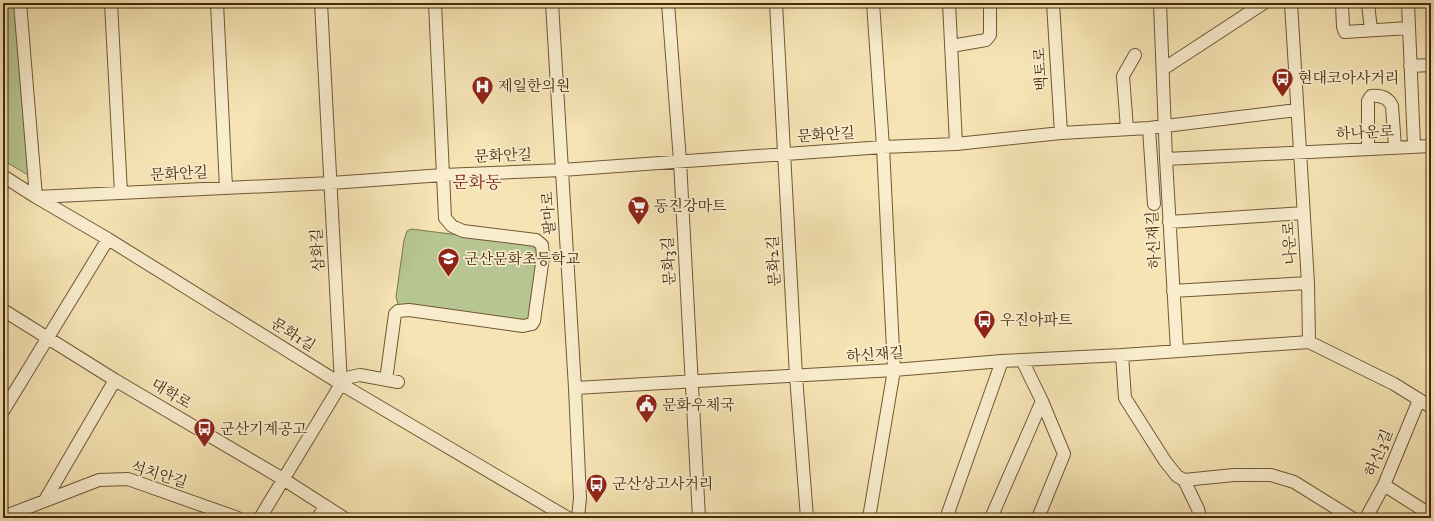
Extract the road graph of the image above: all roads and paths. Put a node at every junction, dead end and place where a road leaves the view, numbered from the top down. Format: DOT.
graph roads {
  1 [pos="20,3"];
  2 [pos="111,3"];
  3 [pos="217,3"];
  4 [pos="321,3"];
  5 [pos="435,3"];
  6 [pos="552,3"];
  7 [pos="668,3"];
  8 [pos="776,3"];
  9 [pos="873,3"];
  10 [pos="949,3"];
  11 [pos="990,3"];
  12 [pos="1053,3"];
  13 [pos="1160,3"];
  14 [pos="1264,3"];
  15 [pos="1291,3"];
  16 [pos="1342,3"];
  17 [pos="1368,3"];
  18 [pos="1408,3"];
  19 [pos="1409,28"];
  20 [pos="1371,30"];
  21 [pos="951,46"];
  22 [pos="1135,55"];
  23 [pos="1431,65"];
  24 [pos="1410,66"];
  25 [pos="1163,69"];
  26 [pos="1297,110"];
  27 [pos="1165,126"];
  28 [pos="1149,128"];
  29 [pos="1126,129"];
  30 [pos="1061,133"];
  31 [pos="956,144"];
  32 [pos="1414,146"];
  33 [pos="1431,146"];
  34 [pos="884,147"];
  35 [pos="1395,147"];
  36 [pos="1368,148"];
  37 [pos="1300,152"];
  38 [pos="784,154"];
  39 [pos="1166,159"];
  40 [pos="680,161"];
  41 [pos="562,170"];
  42 [pos="443,175"];
  43 [pos="3,176"];
  44 [pos="331,183"];
  45 [pos="226,188"];
  46 [pos="121,193"];
  47 [pos="36,197"];
  48 [pos="1154,204"];
  49 [pos="1304,213"];
  50 [pos="1169,222"];
  51 [pos="108,239"];
  52 [pos="1308,283"];
  53 [pos="1173,290"];
  54 [pos="3,310"];
  55 [pos="48,338"];
  56 [pos="1309,342"];
  57 [pos="1177,351"];
  58 [pos="1122,355"];
  59 [pos="1022,360"];
  60 [pos="1002,361"];
  61 [pos="894,370"];
  62 [pos="796,376"];
  63 [pos="115,380"];
  64 [pos="691,382"];
  65 [pos="341,384"];
  66 [pos="575,388"];
  67 [pos="1419,400"];
  68 [pos="1042,401"];
  69 [pos="1431,407"];
  70 [pos="3,411"];
  71 [pos="283,479"];
  72 [pos="1184,480"];
  73 [pos="1384,485"];
  74 [pos="45,500"];
  75 [pos="325,506"];
  76 [pos="948,513"];
  77 [pos="1431,514"];
  78 [pos="3,517"];
  79 [pos="238,518"];
  80 [pos="260,518"];
  81 [pos="318,518"];
  82 [pos="344,518"];
  83 [pos="568,518"];
  84 [pos="578,518"];
  85 [pos="699,518"];
  86 [pos="807,518"];
  87 [pos="869,518"];
  88 [pos="991,518"];
  89 [pos="1038,518"];
  90 [pos="1200,518"];
  91 [pos="1352,518"];
  92 [pos="1366,518"];
  1 -- 47 [label="street"];
  2 -- 46 [label="street"];
  3 -- 45 [label="street"];
  4 -- 44 [label="street, 삼화길"];
  5 -- 42 [label="street"];
  6 -- 41 [label="street, 팔마로"];
  7 -- 40 [label="street, 문화3길"];
  8 -- 38 [label="street, 문화2길"];
  9 -- 34 [label="street"];
  10 -- 21 [label="street"];
  11 -- 21 [label="street"];
  12 -- 30 [label="street, 백토로"];
  13 -- 25 [label="street"];
  14 -- 25 [label="street"];
  15 -- 26 [label="street, 나운로"];
  16 -- 20 [label="street"];
  17 -- 20 [label="street"];
  18 -- 19 [label="street"];
  19 -- 20 [label="street"];
  19 -- 24 [label="street"];
  21 -- 31 [label="street"];
  22 -- 29 [label="street"];
  23 -- 24 [label="street"];
  24 -- 32 [label="street"];
  25 -- 27 [label="street"];
  26 -- 27 [label="street, 문화안길"];
  26 -- 37 [label="street, 나운로"];
  27 -- 28 [label="street, 문화안길"];
  27 -- 39 [label="street, 하신재길"];
  28 -- 29 [label="street, 문화안길"];
  28 -- 48 [label="street"];
  29 -- 30 [label="street, 문화안길"];
  30 -- 31 [label="street, 문화안길"];
  31 -- 34 [label="street, 문화안길"];
  32 -- 33 [label="street, 하나운로"];
  32 -- 35 [label="street, 하나운로"];
  34 -- 38 [label="street, 문화안길"];
  34 -- 61 [label="street"];
  35 -- 36 [label="street, 하나운로"];
  35 -- 36 [label="street"];
  36 -- 37 [label="street, 하나운로"];
  37 -- 39 [label="street, 하나운로"];
  37 -- 49 [label="street, 나운로"];
  38 -- 40 [label="street, 문화안길"];
  38 -- 62 [label="street, 문화2길"];
  39 -- 50 [label="street, 하신재길"];
  40 -- 41 [label="street, 문화안길"];
  40 -- 64 [label="street, 문화3길"];
  41 -- 42 [label="street, 문화안길"];
  41 -- 66 [label="street, 팔마로"];
  42 -- 44 [label="street, 문화안길"];
  42 -- 65 [label="street"];
  43 -- 47 [label="street, 문화1길"];
  44 -- 45 [label="street, 문화안길"];
  44 -- 65 [label="street, 삼화길"];
  45 -- 46 [label="street, 문화안길"];
  46 -- 47 [label="street, 문화안길"];
  47 -- 51 [label="street, 문화1길"];
  49 -- 50 [label="street"];
  49 -- 52 [label="street, 나운로"];
  50 -- 53 [label="street, 하신재길"];
  51 -- 55 [label="street"];
  51 -- 65 [label="street, 문화1길"];
  52 -- 53 [label="street"];
  52 -- 56 [label="street, 나운로"];
  53 -- 57 [label="street, 하신재길"];
  54 -- 55 [label="street, 대학로"];
  55 -- 63 [label="street, 대학로"];
  55 -- 70 [label="street"];
  56 -- 57 [label="street, 하신재길"];
  56 -- 67 [label="street"];
  57 -- 58 [label="street, 하신재길"];
  58 -- 59 [label="street, 하신재길"];
  58 -- 72 [label="street"];
  59 -- 60 [label="street, 하신재길"];
  59 -- 68 [label="street"];
  60 -- 61 [label="street, 하신재길"];
  60 -- 76 [label="street"];
  61 -- 62 [label="street, 하신재길"];
  61 -- 87 [label="street"];
  62 -- 64 [label="street, 하신재길"];
  62 -- 86 [label="street, 문화2길"];
  63 -- 71 [label="street, 대학로"];
  63 -- 74 [label="street"];
  64 -- 66 [label="street, 하신재길"];
  64 -- 85 [label="street, 문화3길"];
  65 -- 71 [label="street"];
  65 -- 83 [label="street, 문화1길"];
  66 -- 84 [label="street, 팔마로"];
  67 -- 69 [label="street"];
  67 -- 73 [label="street, 하신3길"];
  68 -- 88 [label="street"];
  68 -- 89 [label="street"];
  71 -- 75 [label="street, 대학로"];
  71 -- 80 [label="street"];
  72 -- 90 [label="street"];
  72 -- 91 [label="street"];
  73 -- 77 [label="street"];
  73 -- 92 [label="street, 하신3길"];
  74 -- 78 [label="street, 석치안길"];
  74 -- 79 [label="street, 석치안길"];
  75 -- 81 [label="street"];
  75 -- 82 [label="street, 대학로"];
}
